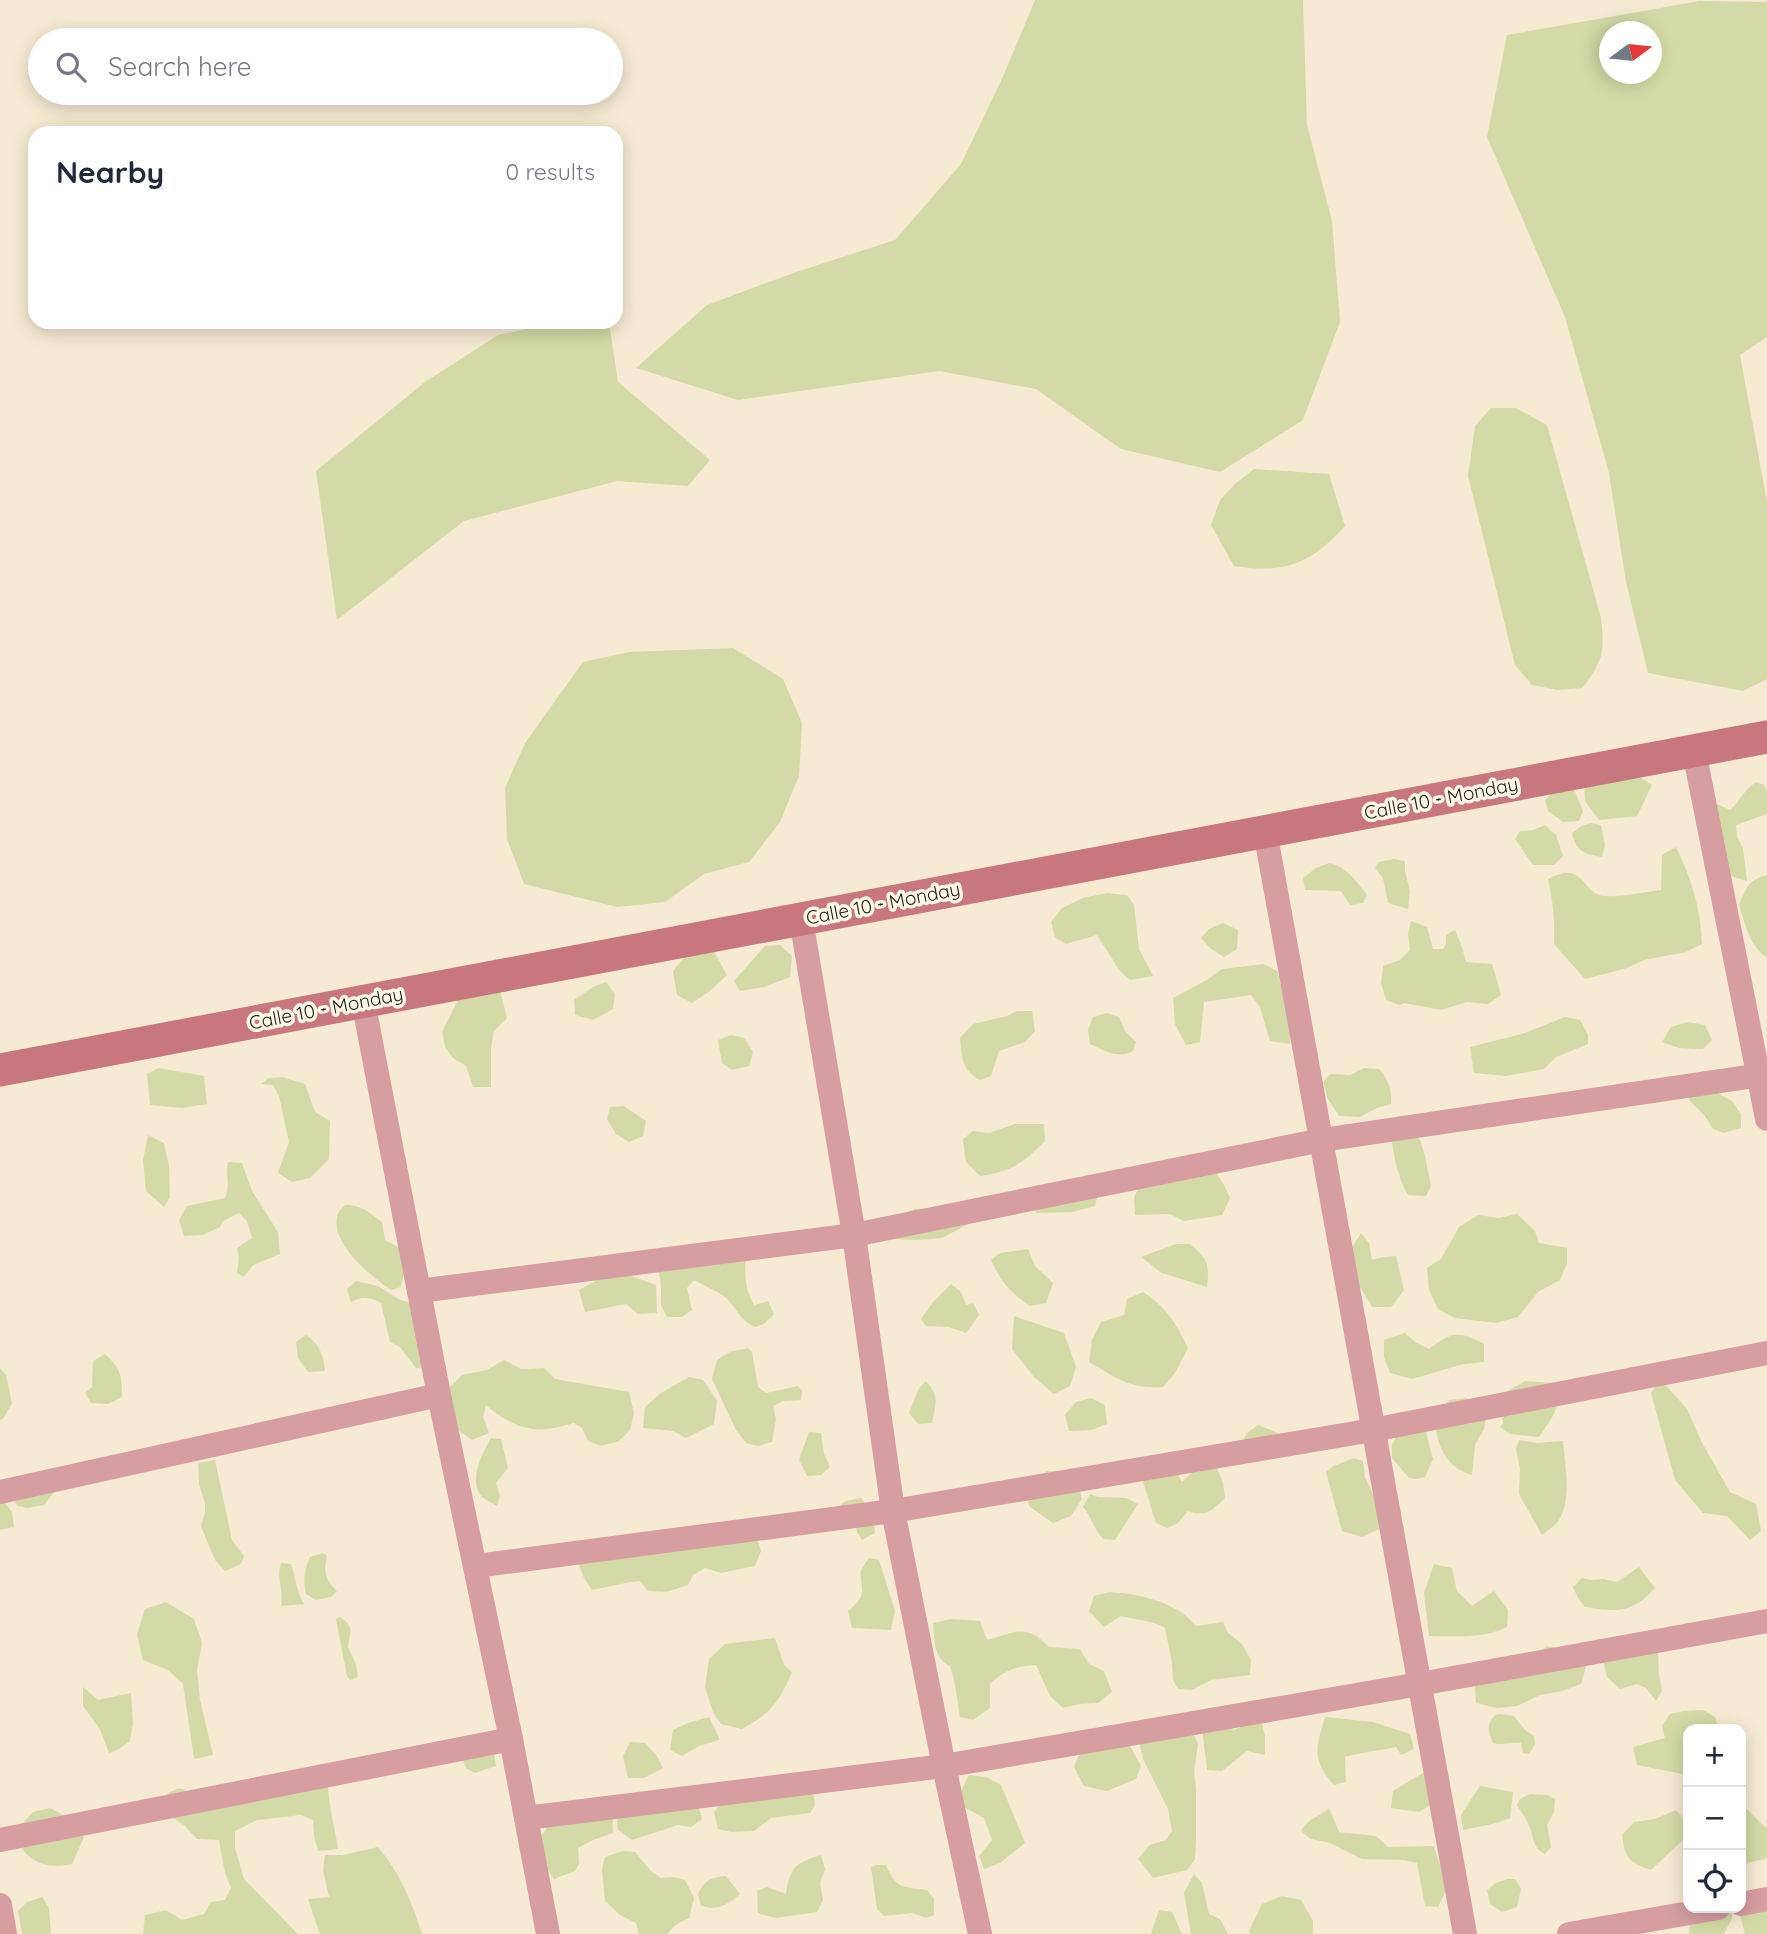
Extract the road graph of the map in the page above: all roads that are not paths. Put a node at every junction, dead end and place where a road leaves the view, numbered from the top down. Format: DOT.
graph roads {
  1 [pos="1767,737"];
  2 [pos="1694,751"];
  3 [pos="1265,831"];
  4 [pos="801,919"];
  5 [pos="363,1001"];
  6 [pos="0,1070"];
  7 [pos="1763,1075"];
  8 [pos="1767,1119"];
  9 [pos="1322,1140"];
  10 [pos="854,1235"];
  11 [pos="419,1290"];
  12 [pos="1767,1353"];
  13 [pos="439,1395"];
  14 [pos="1373,1430"];
  15 [pos="0,1492"];
  16 [pos="893,1511"];
  17 [pos="476,1566"];
  18 [pos="1767,1621"];
  19 [pos="1420,1684"];
  20 [pos="511,1739"];
  21 [pos="944,1766"];
  22 [pos="526,1818"];
  23 [pos="0,1840"];
  24 [pos="1767,1899"];
  25 [pos="1746,1903"];
  26 [pos="0,1905"];
  27 [pos="1690,1913"];
  28 [pos="5,1934"];
  29 [pos="548,1934"];
  30 [pos="980,1934"];
  31 [pos="1465,1934"];
  32 [pos="1570,1934"];
  1 -- 2 [label="street, Calle 10 - Monday"];
  2 -- 3 [label="street, Calle 10 - Monday"];
  2 -- 7 [label="street"];
  3 -- 4 [label="street, Calle 10 - Monday"];
  3 -- 9 [label="street"];
  4 -- 5 [label="street, Calle 10 - Monday"];
  4 -- 10 [label="street"];
  5 -- 6 [label="street, Calle 10 - Monday"];
  5 -- 11 [label="street"];
  7 -- 8 [label="street"];
  7 -- 9 [label="street"];
  9 -- 10 [label="street"];
  9 -- 14 [label="street"];
  10 -- 11 [label="street"];
  10 -- 16 [label="street"];
  11 -- 13 [label="street"];
  12 -- 14 [label="street"];
  13 -- 15 [label="street"];
  13 -- 17 [label="street"];
  14 -- 16 [label="street"];
  14 -- 19 [label="street"];
  16 -- 17 [label="street"];
  16 -- 21 [label="street"];
  17 -- 20 [label="street"];
  18 -- 19 [label="street"];
  19 -- 21 [label="street"];
  19 -- 31 [label="street"];
  20 -- 22 [label="street"];
  20 -- 23 [label="street"];
  21 -- 22 [label="street"];
  21 -- 30 [label="street"];
  22 -- 29 [label="street"];
  24 -- 25 [label="street"];
  26 -- 28 [label="street"];
  27 -- 32 [label="street"];
}
